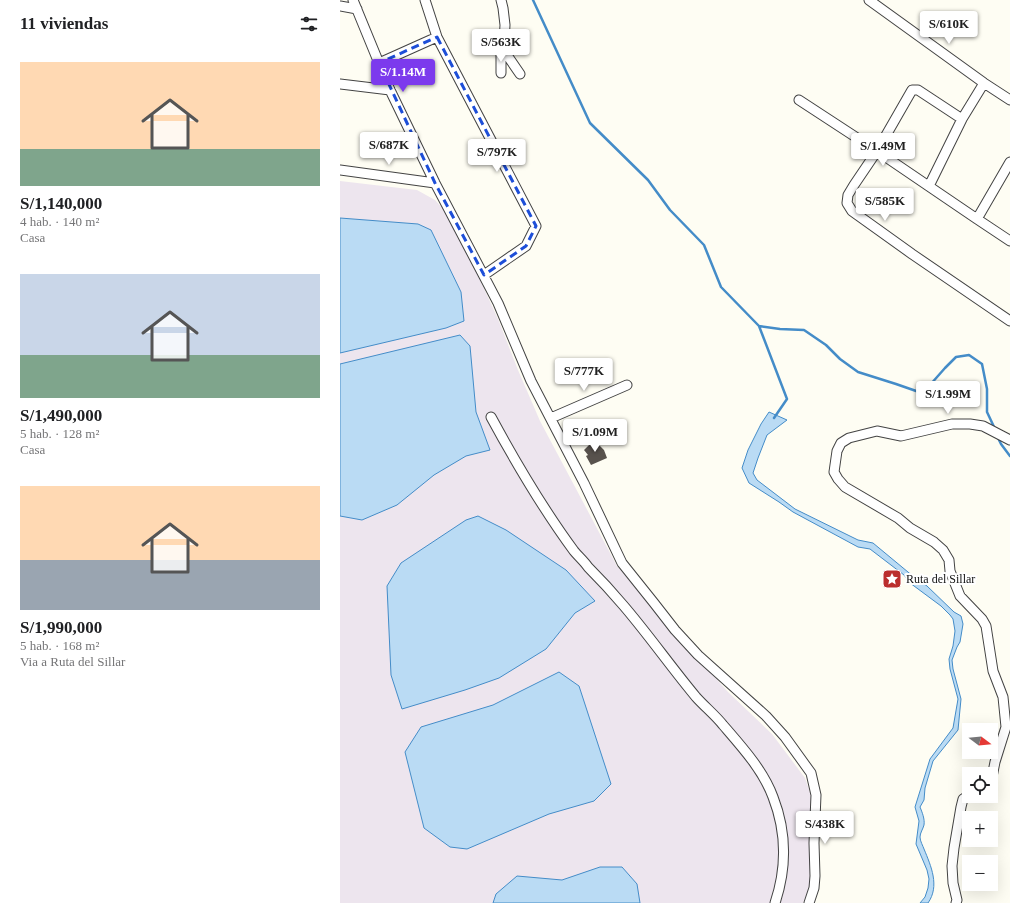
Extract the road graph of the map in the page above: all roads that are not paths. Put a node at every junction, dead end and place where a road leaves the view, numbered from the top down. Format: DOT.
graph roads {
  1 [pos="425,0"];
  2 [pos="501,0"];
  3 [pos="869,0"];
  4 [pos="880,3"];
  5 [pos="355,4"];
  6 [pos="340,6"];
  7 [pos="437,37"];
  8 [pos="504,42"];
  9 [pos="379,63"];
  10 [pos="501,73"];
  11 [pos="520,74"];
  12 [pos="984,83"];
  13 [pos="340,84"];
  14 [pos="390,90"];
  15 [pos="799,100"];
  16 [pos="1010,100"];
  17 [pos="962,119"];
  18 [pos="877,151"];
  19 [pos="1010,162"];
  20 [pos="340,170"];
  21 [pos="436,183"];
  22 [pos="929,186"];
  23 [pos="977,219"];
  24 [pos="1010,241"];
  25 [pos="484,275"];
  26 [pos="1010,320"];
  27 [pos="627,385"];
  28 [pos="491,417"];
  29 [pos="551,418"];
  30 [pos="1010,440"];
  31 [pos="994,767"];
  32 [pos="962,802"];
  33 [pos="956,901"];
  34 [pos="775,903"];
  35 [pos="809,903"];
  1 -- 7 [label="street"];
  2 -- 8 [label="street"];
  3 -- 4 [label="street"];
  4 -- 12 [label="street"];
  5 -- 6 [label="street"];
  5 -- 9 [label="street"];
  7 -- 9 [label="street"];
  7 -- 25 [label="street"];
  8 -- 10 [label="street"];
  8 -- 11 [label="street"];
  9 -- 14 [label="street"];
  12 -- 16 [label="street"];
  12 -- 17 [label="street"];
  13 -- 14 [label="street"];
  14 -- 21 [label="street"];
  15 -- 18 [label="street"];
  17 -- 18 [label="street"];
  17 -- 22 [label="street"];
  18 -- 22 [label="street"];
  18 -- 26 [label="street"];
  19 -- 23 [label="street"];
  20 -- 21 [label="street"];
  21 -- 25 [label="street"];
  22 -- 23 [label="street"];
  23 -- 24 [label="street"];
  25 -- 29 [label="street"];
  27 -- 29 [label="street"];
  28 -- 34 [label="street"];
  29 -- 35 [label="street"];
  30 -- 31 [label="street"];
  32 -- 33 [label="street"];
}
